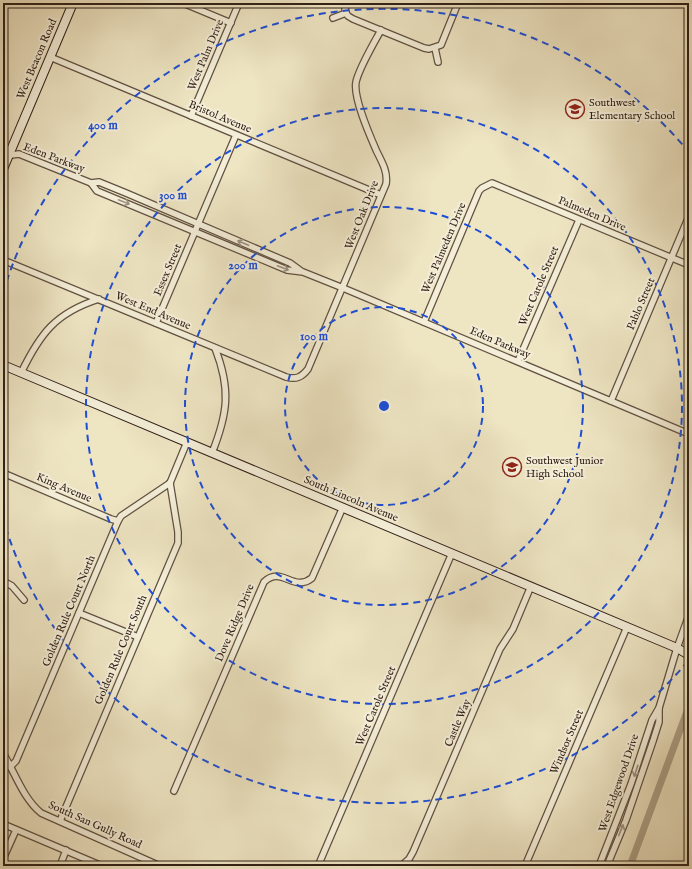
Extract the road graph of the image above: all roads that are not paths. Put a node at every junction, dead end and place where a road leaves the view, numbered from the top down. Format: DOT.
graph roads {
  1 [pos="183,3"];
  2 [pos="239,3"];
  3 [pos="347,3"];
  4 [pos="458,3"];
  5 [pos="71,4"];
  6 [pos="346,13"];
  7 [pos="332,18"];
  8 [pos="231,23"];
  9 [pos="380,30"];
  10 [pos="435,48"];
  11 [pos="50,57"];
  12 [pos="438,62"];
  13 [pos="191,116"];
  14 [pos="236,135"];
  15 [pos="6,155"];
  16 [pos="3,169"];
  17 [pos="91,183"];
  18 [pos="487,185"];
  19 [pos="381,195"];
  20 [pos="689,216"];
  21 [pos="579,220"];
  22 [pos="198,224"];
  23 [pos="195,231"];
  24 [pos="671,258"];
  25 [pos="3,260"];
  26 [pos="689,265"];
  27 [pos="303,272"];
  28 [pos="343,288"];
  29 [pos="99,299"];
  30 [pos="424,322"];
  31 [pos="156,323"];
  32 [pos="215,348"];
  33 [pos="518,361"];
  34 [pos="3,365"];
  35 [pos="21,373"];
  36 [pos="295,378"];
  37 [pos="611,401"];
  38 [pos="689,434"];
  39 [pos="187,442"];
  40 [pos="212,453"];
  41 [pos="3,473"];
  42 [pos="170,483"];
  43 [pos="343,508"];
  44 [pos="118,521"];
  45 [pos="452,553"];
  46 [pos="3,581"];
  47 [pos="531,586"];
  48 [pos="24,600"];
  49 [pos="79,613"];
  50 [pos="689,615"];
  51 [pos="628,627"];
  52 [pos="138,637"];
  53 [pos="677,648"];
  54 [pos="689,655"];
  55 [pos="659,708"];
  56 [pos="3,754"];
  57 [pos="10,767"];
  58 [pos="174,791"];
  59 [pos="60,821"];
  60 [pos="3,824"];
  61 [pos="16,830"];
  62 [pos="66,850"];
  63 [pos="3,859"];
  64 [pos="60,866"];
  65 [pos="102,866"];
  66 [pos="160,866"];
  67 [pos="318,866"];
  68 [pos="401,866"];
  69 [pos="525,866"];
  70 [pos="599,866"];
  71 [pos="607,866"];
  1 -- 8 [label="street"];
  2 -- 8 [label="street, West Palm Drive"];
  3 -- 6 [label="street"];
  4 -- 10 [label="street"];
  5 -- 11 [label="street, West Beacon Road"];
  6 -- 7 [label="street"];
  6 -- 9 [label="street"];
  8 -- 13 [label="street, West Palm Drive"];
  9 -- 10 [label="street"];
  9 -- 19 [label="street, West Oak Drive"];
  10 -- 12 [label="street"];
  11 -- 13 [label="street, Bristol Avenue"];
  11 -- 15 [label="street, West Beacon Road"];
  13 -- 14 [label="street, Bristol Avenue"];
  14 -- 19 [label="street, Bristol Avenue"];
  14 -- 22 [label="street"];
  15 -- 16 [label="street, West Beacon Road"];
  15 -- 17 [label="street, Eden Parkway"];
  17 -- 22 [label="street, Eden Parkway"];
  17 -- 23 [label="street, Eden Parkway, one-way"];
  18 -- 21 [label="street, Palmeden Drive"];
  18 -- 30 [label="street, West Palmeden Drive"];
  19 -- 28 [label="street, West Oak Drive"];
  20 -- 24 [label="street, Pablo Street"];
  21 -- 24 [label="street, Palmeden Drive"];
  21 -- 33 [label="street, West Carole Street"];
  22 -- 23 [label="street, Essex Street"];
  27 -- 22 [label="street, Eden Parkway, one-way"];
  23 -- 27 [label="street, Eden Parkway, one-way"];
  23 -- 31 [label="street, Essex Street"];
  24 -- 26 [label="street, Palmeden Drive"];
  24 -- 37 [label="street, Pablo Street"];
  25 -- 29 [label="street, West End Avenue"];
  27 -- 28 [label="street, Eden Parkway"];
  28 -- 30 [label="street, Eden Parkway"];
  28 -- 36 [label="street, West Oak Drive"];
  29 -- 31 [label="street, West End Avenue"];
  29 -- 35 [label="street"];
  30 -- 33 [label="street, Eden Parkway"];
  31 -- 32 [label="street, West End Avenue"];
  32 -- 36 [label="street, West End Avenue"];
  32 -- 40 [label="street"];
  33 -- 37 [label="street, Eden Parkway"];
  34 -- 35 [label="street, South Lincoln Avenue"];
  35 -- 39 [label="street, South Lincoln Avenue"];
  37 -- 38 [label="street, Eden Parkway"];
  39 -- 40 [label="street, South Lincoln Avenue"];
  39 -- 42 [label="street"];
  40 -- 43 [label="street, South Lincoln Avenue"];
  41 -- 44 [label="street, King Avenue"];
  42 -- 44 [label="street, Golden Rule Court North"];
  42 -- 52 [label="street, Golden Rule Court South"];
  43 -- 45 [label="street, South Lincoln Avenue"];
  43 -- 58 [label="street, Dove Ridge Drive"];
  44 -- 49 [label="street, Golden Rule Court North"];
  45 -- 47 [label="street, South Lincoln Avenue"];
  45 -- 67 [label="street, West Carole Street"];
  46 -- 48 [label="street"];
  47 -- 51 [label="street, South Lincoln Avenue"];
  47 -- 68 [label="street, Castle Way"];
  49 -- 52 [label="street"];
  49 -- 57 [label="street, Golden Rule Court North"];
  50 -- 53 [label="street, West Edgewood Drive"];
  51 -- 53 [label="street, South Lincoln Avenue"];
  51 -- 69 [label="street, Windsor Street"];
  52 -- 59 [label="street, Golden Rule Court South"];
  53 -- 54 [label="street, South Lincoln Avenue"];
  53 -- 55 [label="street, West Edgewood Drive"];
  55 -- 70 [label="street, West Edgewood Drive, one-way"];
  71 -- 55 [label="street, West Edgewood Drive, one-way"];
  56 -- 57 [label="street, South San Gully Road"];
  57 -- 59 [label="street, South San Gully Road"];
  59 -- 66 [label="street, South San Gully Road"];
  60 -- 61 [label="street"];
  61 -- 62 [label="street"];
  61 -- 63 [label="street"];
  62 -- 64 [label="street"];
  62 -- 65 [label="street"];
}
